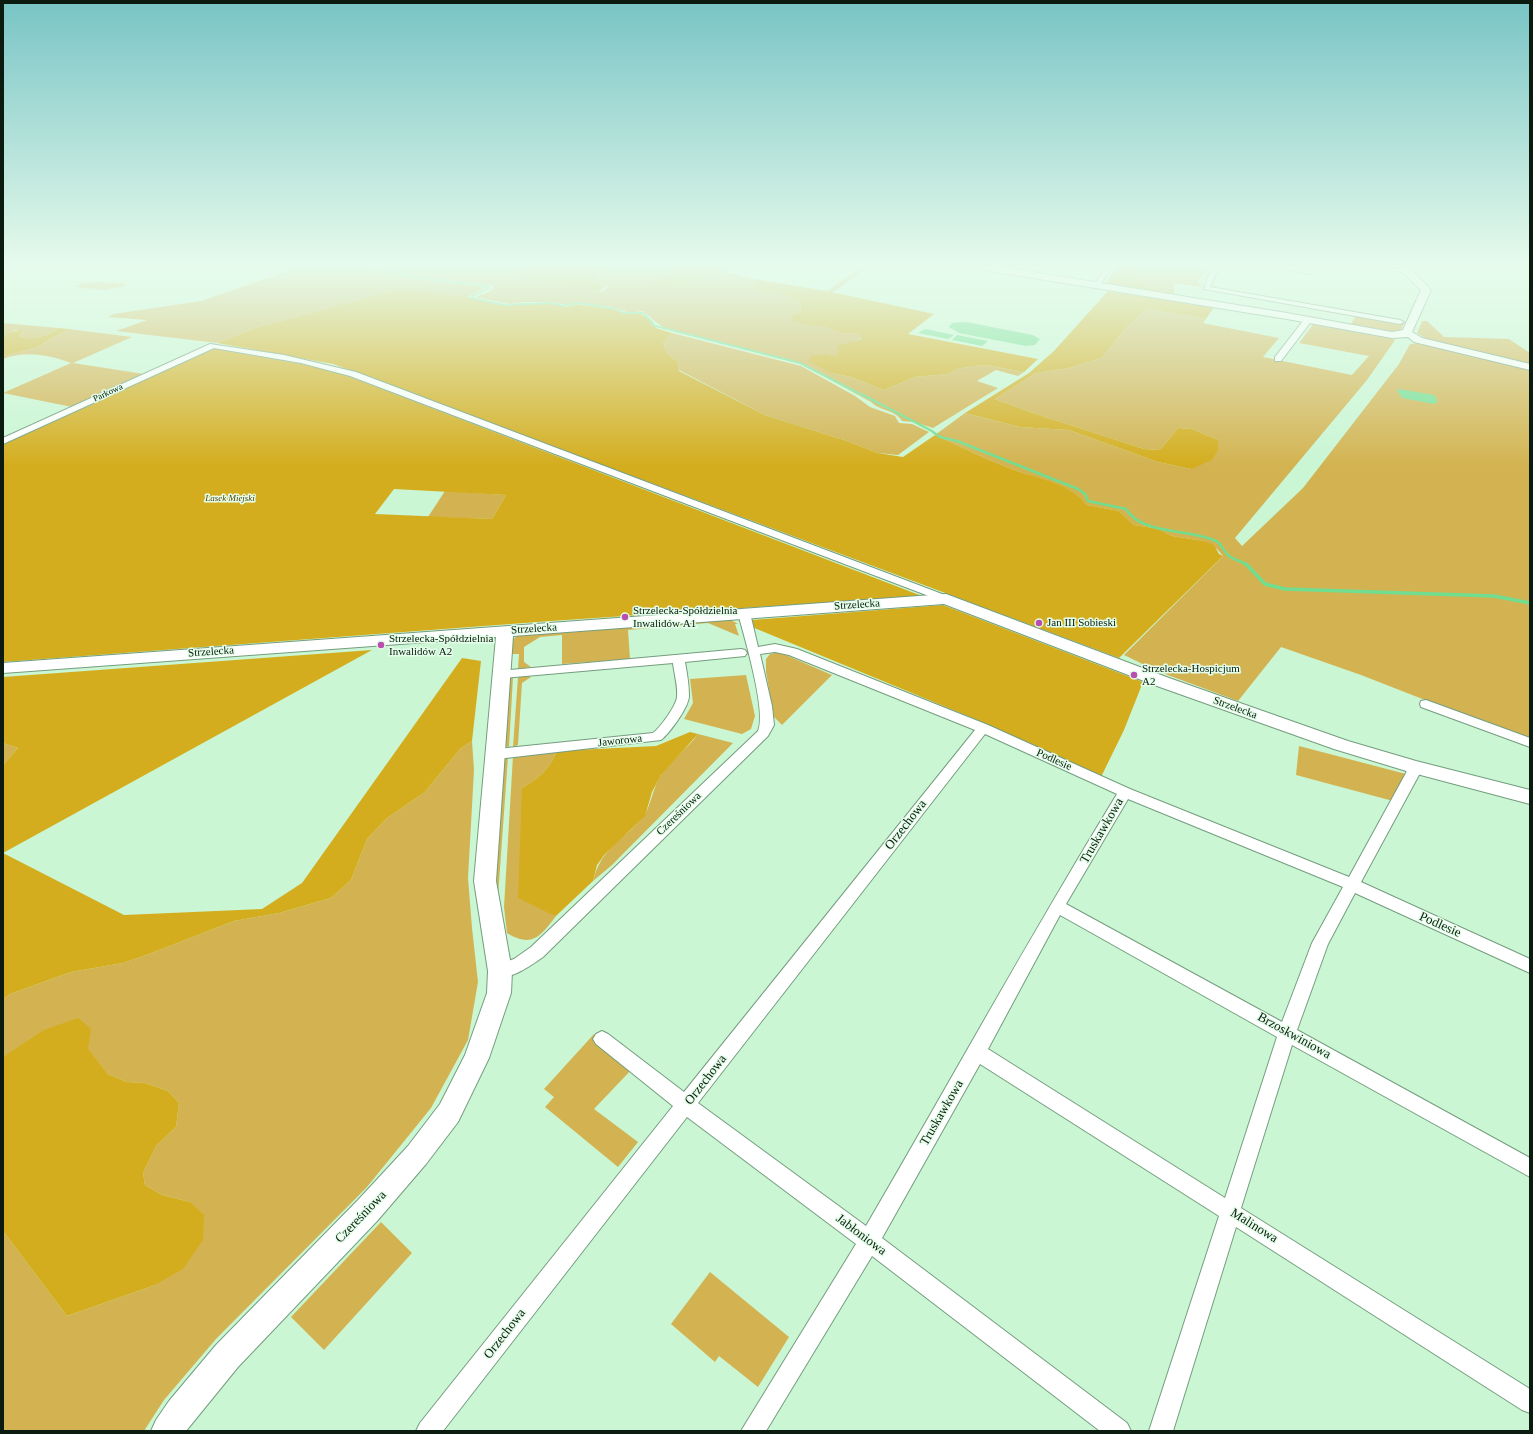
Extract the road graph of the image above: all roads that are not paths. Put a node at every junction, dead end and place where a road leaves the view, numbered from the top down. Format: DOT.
graph roads {
  1 [pos="1301,332"];
  2 [pos="1375,332"];
  3 [pos="1406,334"];
  4 [pos="1392,335"];
  5 [pos="1418,340"];
  6 [pos="213,346"];
  7 [pos="1278,359"];
  8 [pos="1530,367"];
  9 [pos="3,441"];
  10 [pos="946,600"];
  11 [pos="744,613"];
  12 [pos="505,631"];
  13 [pos="748,652"];
  14 [pos="679,658"];
  15 [pos="3,668"];
  16 [pos="503,674"];
  17 [pos="1426,704"];
  18 [pos="983,728"];
  19 [pos="1530,743"];
  20 [pos="497,754"];
  21 [pos="1413,766"];
  22 [pos="1125,792"];
  23 [pos="1530,797"];
  24 [pos="1351,884"];
  25 [pos="1057,906"];
  26 [pos="1530,966"];
  27 [pos="500,971"];
  28 [pos="1287,1032"];
  29 [pos="602,1039"];
  30 [pos="977,1052"];
  31 [pos="686,1105"];
  32 [pos="1530,1168"];
  33 [pos="1232,1212"];
  34 [pos="869,1241"];
  35 [pos="1530,1402"];
  36 [pos="167,1431"];
  37 [pos="428,1431"];
  38 [pos="753,1431"];
  39 [pos="1119,1431"];
  40 [pos="1161,1431"];
  1 -- 7 [label="street"];
  2 -- 4 [label="street"];
  3 -- 4 [label="street"];
  3 -- 5 [label="street"];
  4 -- 5 [label="street"];
  5 -- 8 [label="street"];
  6 -- 9 [label="street, Parkowa"];
  6 -- 10 [label="street, Strzelecka"];
  10 -- 11 [label="street, Strzelecka"];
  10 -- 21 [label="street, Strzelecka"];
  11 -- 12 [label="street, Strzelecka"];
  11 -- 13 [label="street, Czereśniowa"];
  12 -- 15 [label="street, Strzelecka"];
  12 -- 16 [label="street, Czereśniowa"];
  13 -- 14 [label="street"];
  13 -- 18 [label="street, Podlesie"];
  13 -- 27 [label="street, Czereśniowa"];
  14 -- 16 [label="street"];
  14 -- 20 [label="street, Jaworowa"];
  16 -- 20 [label="street, Czereśniowa"];
  17 -- 19 [label="street"];
  18 -- 22 [label="street, Podlesie"];
  18 -- 31 [label="street, Orzechowa"];
  20 -- 27 [label="street, Czereśniowa"];
  21 -- 23 [label="street, Strzelecka"];
  21 -- 24 [label="street"];
  22 -- 24 [label="street, Podlesie"];
  22 -- 25 [label="street, Truskawkowa"];
  24 -- 26 [label="street, Podlesie"];
  24 -- 28 [label="street"];
  25 -- 28 [label="street, Brzoskwiniowa"];
  25 -- 30 [label="street, Truskawkowa"];
  27 -- 36 [label="street, Czereśniowa"];
  28 -- 32 [label="street, Brzoskwiniowa"];
  28 -- 33 [label="street"];
  29 -- 31 [label="street, Jabłoniowa"];
  30 -- 33 [label="street, Malinowa"];
  30 -- 34 [label="street, Truskawkowa"];
  31 -- 34 [label="street, Jabłoniowa"];
  31 -- 37 [label="street, Orzechowa"];
  33 -- 35 [label="street, Malinowa"];
  33 -- 40 [label="street"];
  34 -- 38 [label="street, Truskawkowa"];
  34 -- 39 [label="street, Jabłoniowa"];
}
